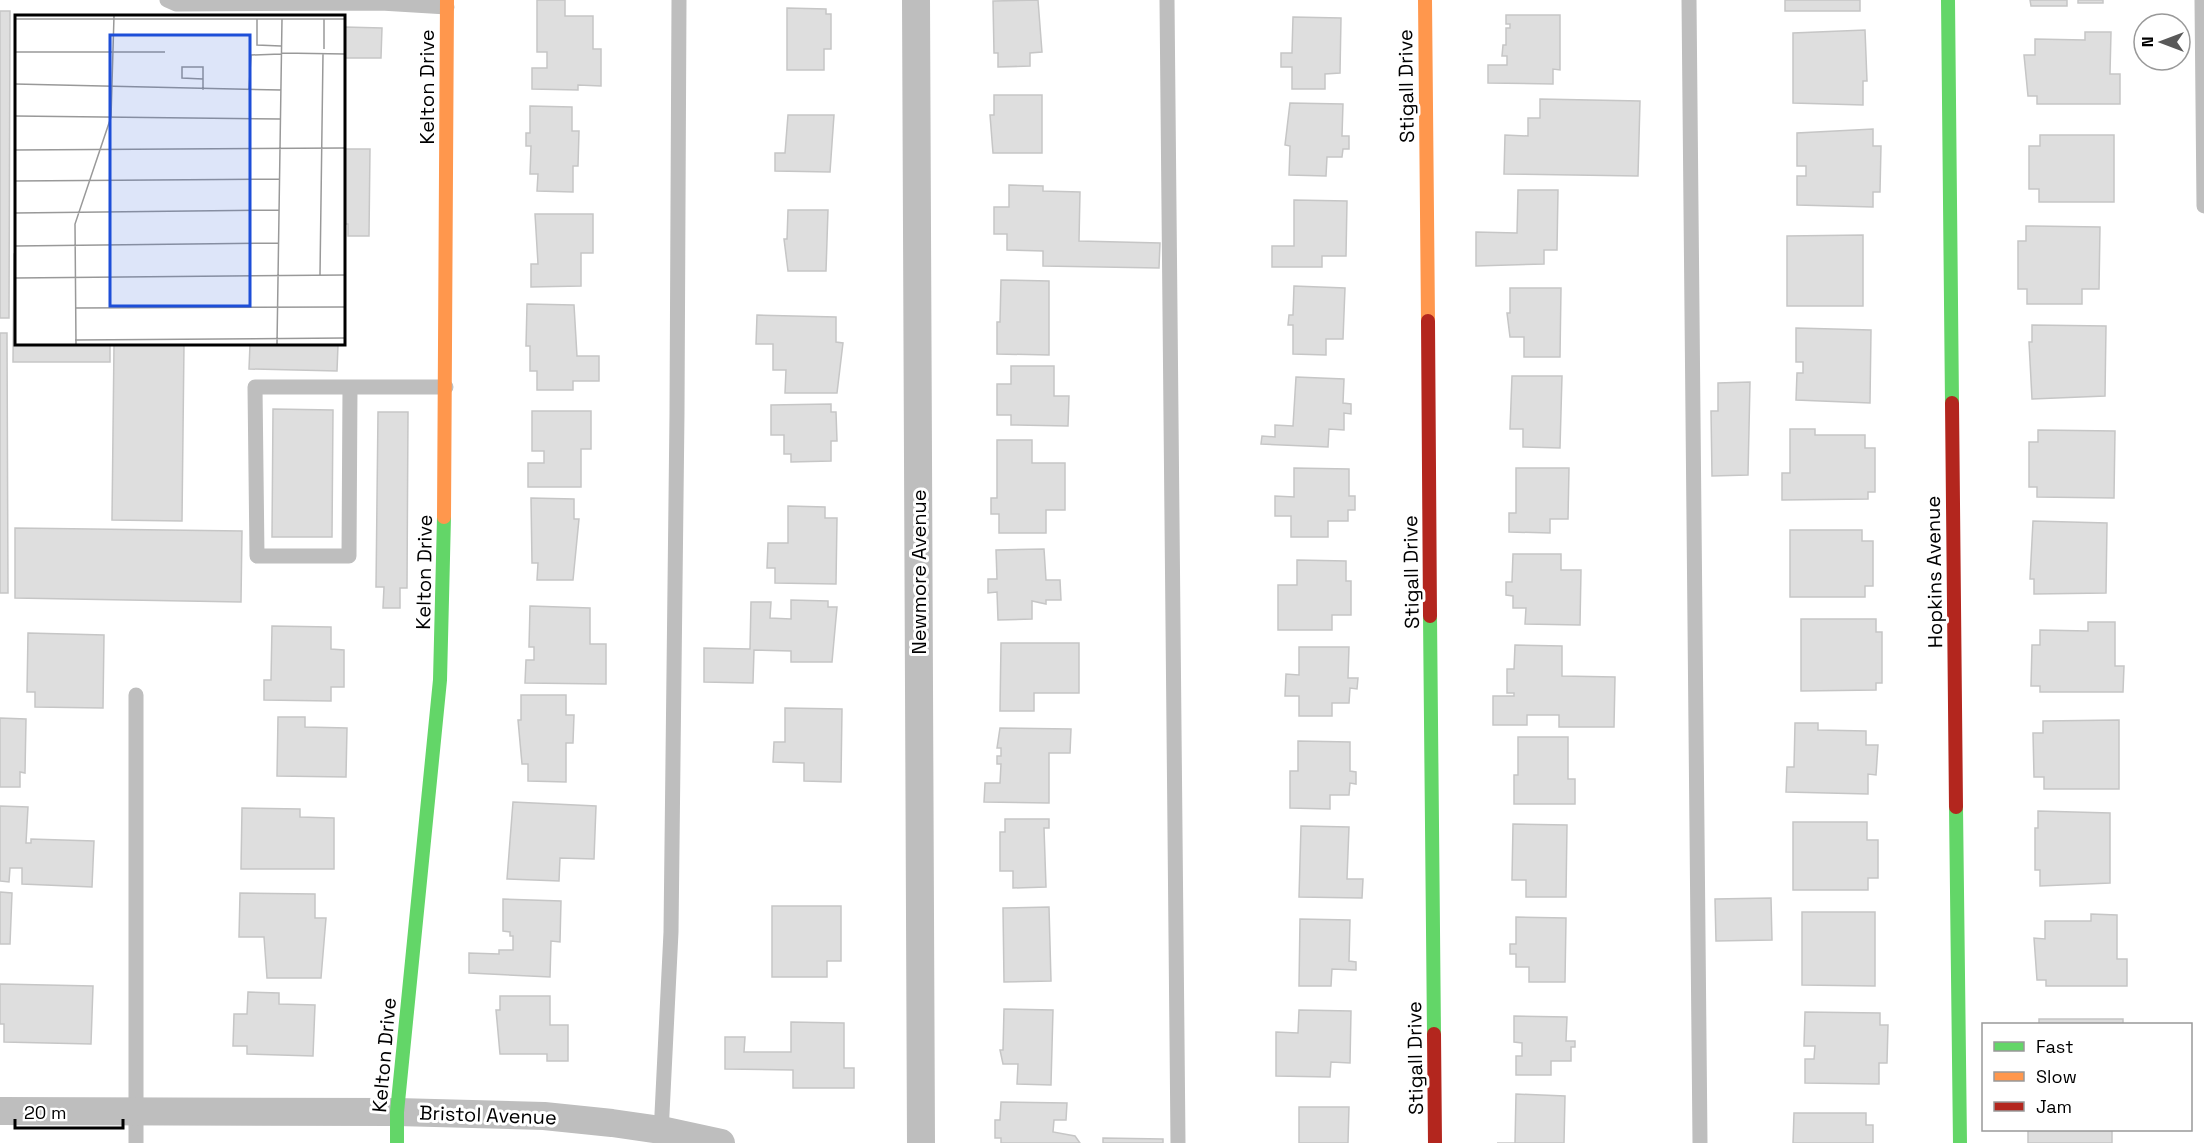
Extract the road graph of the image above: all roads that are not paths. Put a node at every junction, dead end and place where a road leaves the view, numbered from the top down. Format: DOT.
graph roads {
  1 [pos="167,0"];
  2 [pos="679,0"];
  3 [pos="916,0"];
  4 [pos="1167,0"];
  5 [pos="1425,0"];
  6 [pos="1689,0"];
  7 [pos="1947,0"];
  8 [pos="2202,0"];
  9 [pos="447,3"];
  10 [pos="2204,206"];
  11 [pos="350,387"];
  12 [pos="446,387"];
  13 [pos="136,695"];
  14 [pos="0,1111"];
  15 [pos="136,1112"];
  16 [pos="397,1112"];
  17 [pos="661,1137"];
  18 [pos="136,1143"];
  19 [pos="397,1143"];
  20 [pos="721,1143"];
  21 [pos="921,1143"];
  22 [pos="1178,1143"];
  23 [pos="1435,1143"];
  24 [pos="1700,1143"];
  25 [pos="1960,1143"];
  1 -- 9 [label="lane"];
  2 -- 17 [label="lane"];
  3 -- 21 [label="street, Newmore Avenue"];
  4 -- 22 [label="lane"];
  5 -- 23 [label="street, Stigall Drive"];
  6 -- 24 [label="lane"];
  7 -- 25 [label="street, Hopkins Avenue"];
  8 -- 10 [label="lane"];
  9 -- 12 [label="street, Kelton Drive"];
  11 -- 11 [label="lane"];
  11 -- 12 [label="lane"];
  12 -- 16 [label="street, Kelton Drive"];
  13 -- 15 [label="lane"];
  14 -- 15 [label="street, Bristol Avenue"];
  15 -- 16 [label="street, Bristol Avenue"];
  15 -- 18 [label="lane"];
  16 -- 17 [label="street, Bristol Avenue"];
  16 -- 19 [label="street, Kelton Drive"];
  17 -- 20 [label="street, Bristol Avenue"];
}
